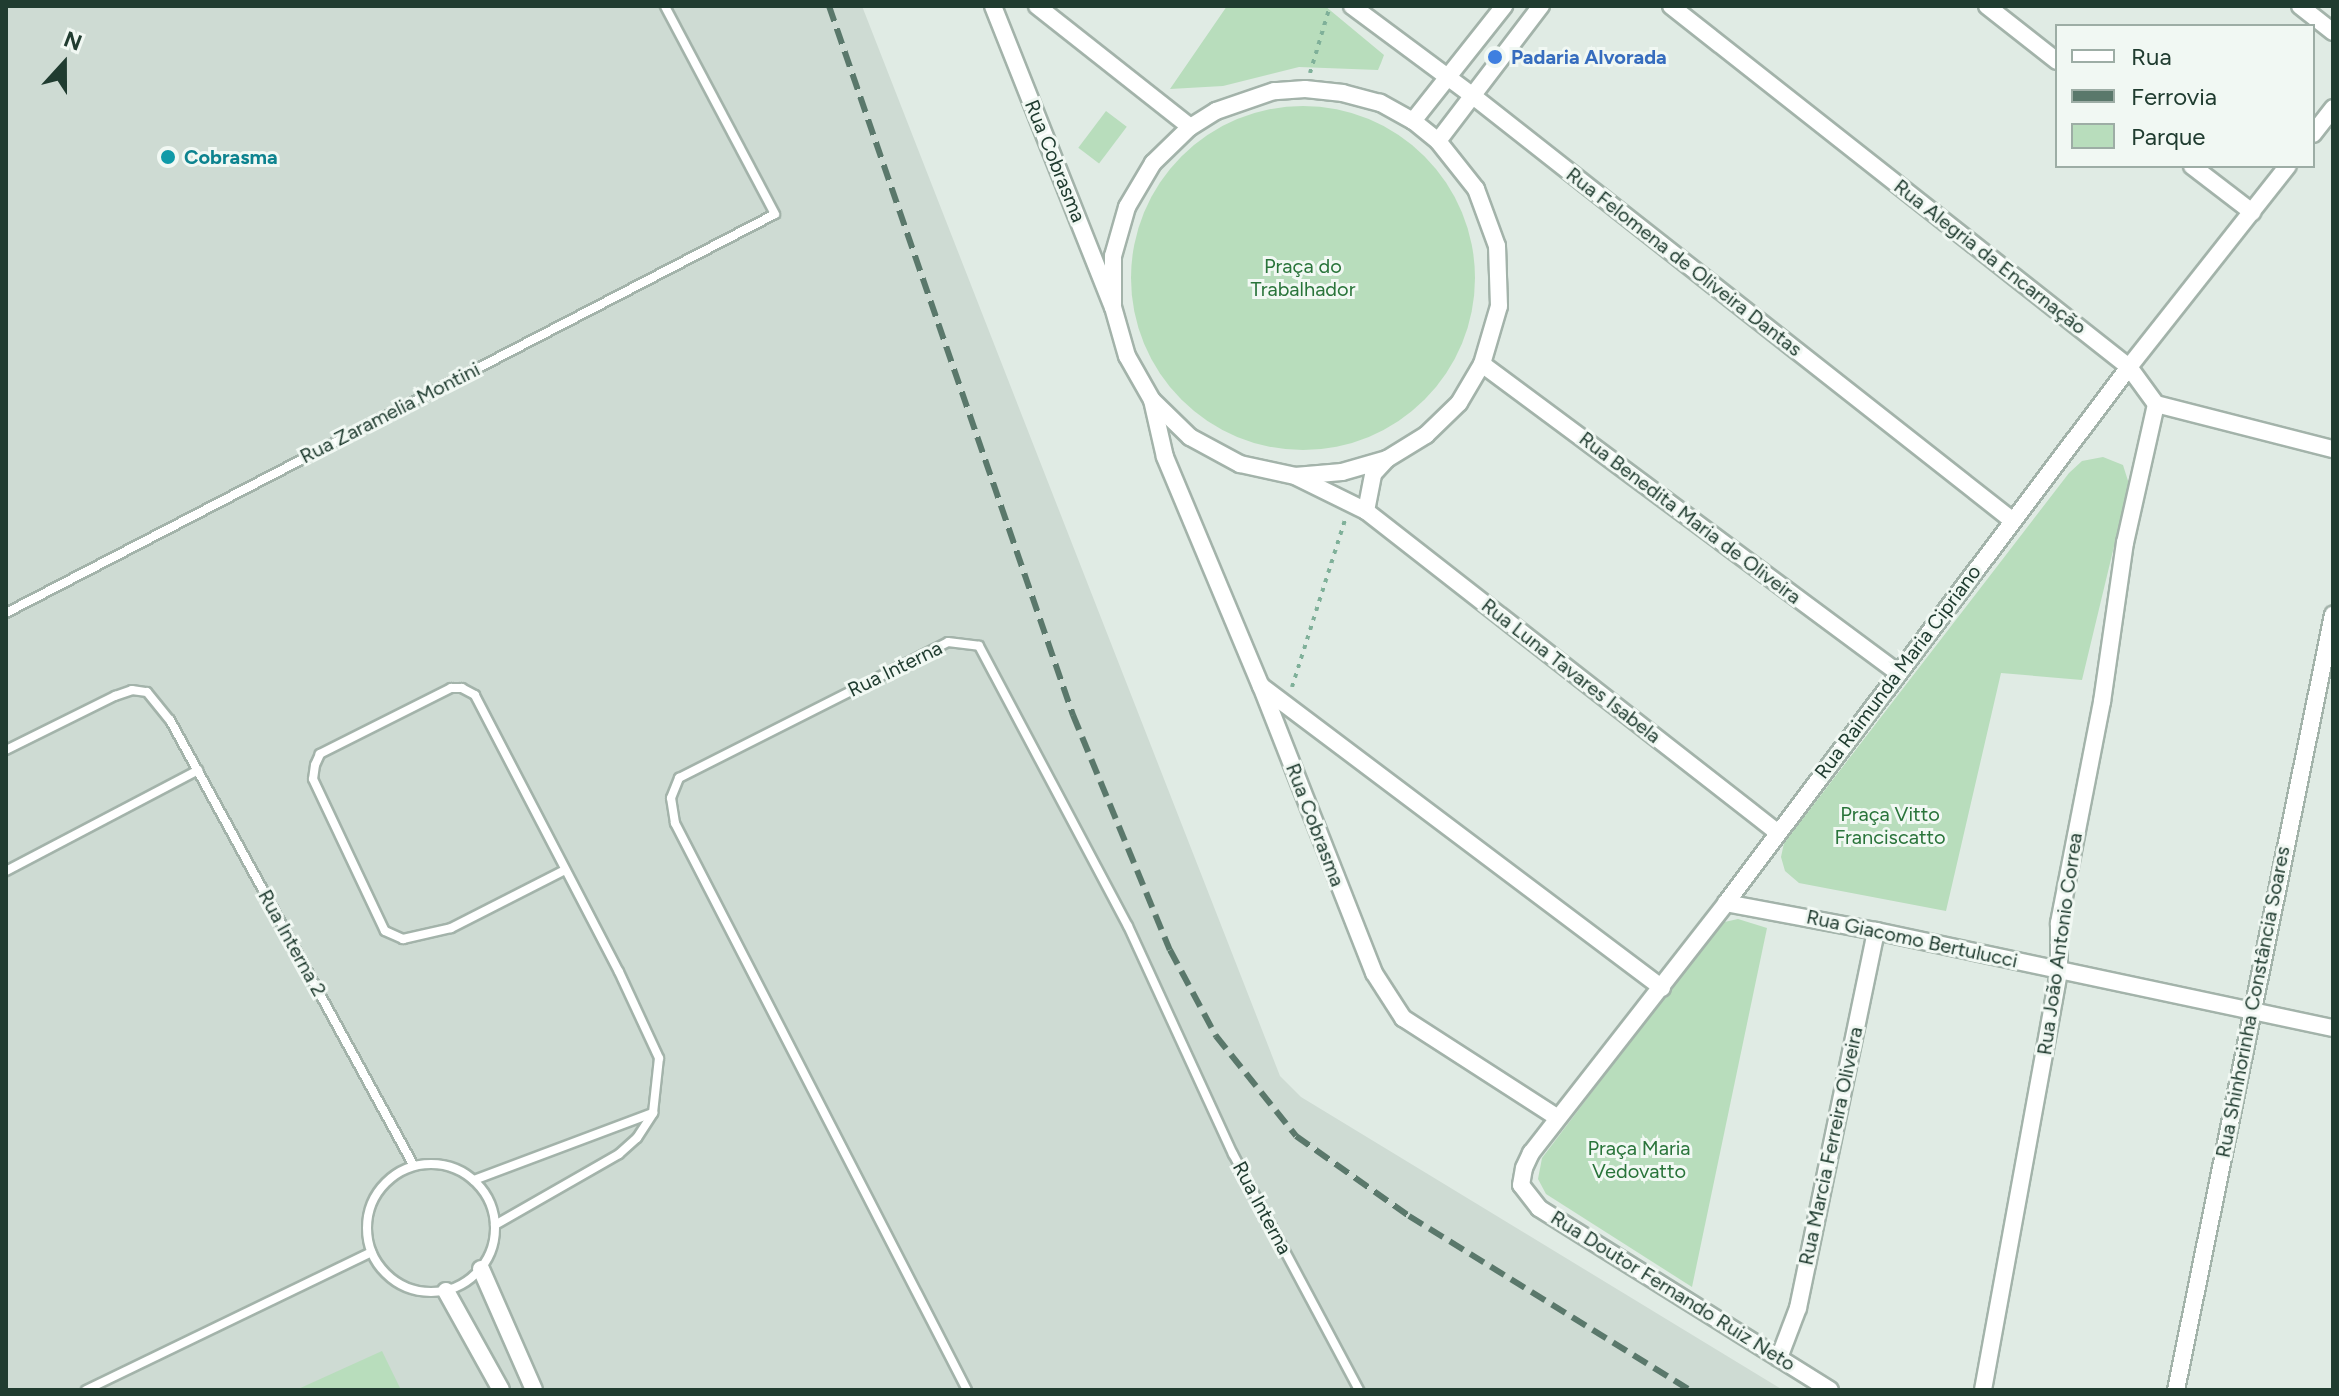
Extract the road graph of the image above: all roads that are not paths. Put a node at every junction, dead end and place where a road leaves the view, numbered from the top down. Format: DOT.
graph roads {
  1 [pos="665,6"];
  2 [pos="1037,6"];
  3 [pos="1352,6"];
  4 [pos="1504,6"];
  5 [pos="1541,6"];
  6 [pos="1671,6"];
  7 [pos="1987,6"];
  8 [pos="2300,6"];
  9 [pos="997,9"];
  10 [pos="2333,32"];
  11 [pos="2055,59"];
  12 [pos="1448,78"];
  13 [pos="1473,96"];
  14 [pos="2333,108"];
  15 [pos="1413,121"];
  16 [pos="1190,127"];
  17 [pos="2315,131"];
  18 [pos="1438,141"];
  19 [pos="2195,168"];
  20 [pos="2286,168"];
  21 [pos="2252,212"];
  22 [pos="1113,307"];
  23 [pos="1482,364"];
  24 [pos="2129,367"];
  25 [pos="1152,400"];
  26 [pos="2156,404"];
  27 [pos="1190,437"];
  28 [pos="2333,449"];
  29 [pos="1165,457"];
  30 [pos="1387,459"];
  31 [pos="1295,476"];
  32 [pos="1358,507"];
  33 [pos="2013,521"];
  34 [pos="6,613"];
  35 [pos="2333,615"];
  36 [pos="1897,672"];
  37 [pos="1261,686"];
  38 [pos="6,750"];
  39 [pos="198,770"];
  40 [pos="1777,832"];
  41 [pos="565,870"];
  42 [pos="6,871"];
  43 [pos="1726,903"];
  44 [pos="1876,931"];
  45 [pos="2059,972"];
  46 [pos="1662,988"];
  47 [pos="2250,1011"];
  48 [pos="2333,1028"];
  49 [pos="653,1113"];
  50 [pos="1558,1118"];
  51 [pos="414,1166"];
  52 [pos="474,1180"];
  53 [pos="1521,1185"];
  54 [pos="495,1225"];
  55 [pos="371,1252"];
  56 [pos="481,1269"];
  57 [pos="446,1291"];
  58 [pos="1779,1358"];
  59 [pos="86,1390"];
  60 [pos="501,1390"];
  61 [pos="534,1390"];
  62 [pos="967,1390"];
  63 [pos="1359,1390"];
  64 [pos="1830,1390"];
  65 [pos="1983,1390"];
  66 [pos="2176,1390"];
  1 -- 34 [label="lane, Rua Zaramelia Montini"];
  2 -- 16 [label="street"];
  3 -- 12 [label="street, Rua Felomena de Oliveira Dantas"];
  4 -- 12 [label="street"];
  5 -- 13 [label="street"];
  6 -- 24 [label="street, Rua Alegria da Encarnação"];
  7 -- 11 [label="street"];
  8 -- 10 [label="street"];
  9 -- 22 [label="street, Rua Cobrasma"];
  12 -- 13 [label="street, Rua Felomena de Oliveira Dantas"];
  12 -- 15 [label="street"];
  13 -- 18 [label="street"];
  13 -- 33 [label="street, Rua Felomena de Oliveira Dantas"];
  14 -- 17 [label="street"];
  15 -- 16 [label="street"];
  15 -- 18 [label="street"];
  16 -- 22 [label="street"];
  18 -- 23 [label="street"];
  19 -- 21 [label="street"];
  20 -- 21 [label="street, Rua Raimunda Maria Cipriano"];
  21 -- 24 [label="street, Rua Raimunda Maria Cipriano"];
  22 -- 25 [label="street"];
  23 -- 30 [label="street"];
  23 -- 36 [label="street, Rua Benedita Maria de Oliveira"];
  24 -- 26 [label="street, Rua Alegria da Encarnação"];
  24 -- 33 [label="street, Rua Raimunda Maria Cipriano"];
  25 -- 27 [label="street"];
  25 -- 29 [label="street, Rua Cobrasma"];
  26 -- 28 [label="street"];
  26 -- 45 [label="street, Rua João Antonio Correa"];
  27 -- 29 [label="street"];
  27 -- 31 [label="street"];
  29 -- 37 [label="street, Rua Cobrasma"];
  30 -- 31 [label="street"];
  30 -- 32 [label="street"];
  31 -- 32 [label="street, Rua Luna Tavares Isabela"];
  32 -- 40 [label="street, Rua Luna Tavares Isabela"];
  33 -- 36 [label="street, Rua Raimunda Maria Cipriano"];
  35 -- 47 [label="street, Rua Shinhorinha Constância Soares"];
  36 -- 40 [label="street, Rua Raimunda Maria Cipriano"];
  37 -- 46 [label="street"];
  37 -- 50 [label="street, Rua Cobrasma"];
  38 -- 39 [label="lane, Rua Interna 2"];
  39 -- 42 [label="lane"];
  39 -- 51 [label="lane, Rua Interna 2"];
  40 -- 43 [label="street, Rua Raimunda Maria Cipriano"];
  41 -- 41 [label="lane"];
  41 -- 49 [label="lane"];
  43 -- 44 [label="street, Rua Giacomo Bertulucci"];
  43 -- 46 [label="street, Rua Raimunda Maria Cipriano"];
  44 -- 45 [label="street, Rua Giacomo Bertulucci"];
  44 -- 58 [label="street, Rua Marcia Ferreira Oliveira"];
  45 -- 47 [label="street, Rua Giacomo Bertulucci"];
  45 -- 65 [label="street, Rua João Antonio Correa"];
  46 -- 50 [label="street, Rua Raimunda Maria Cipriano"];
  47 -- 48 [label="street, Rua Giacomo Bertulucci"];
  47 -- 66 [label="street, Rua Shinhorinha Constância Soares"];
  49 -- 52 [label="lane"];
  49 -- 54 [label="lane"];
  50 -- 53 [label="street, Rua Raimunda Maria Cipriano"];
  51 -- 52 [label="lane"];
  51 -- 55 [label="lane"];
  52 -- 54 [label="lane"];
  53 -- 58 [label="street, Rua Doutor Fernando Ruiz Neto"];
  54 -- 56 [label="lane"];
  55 -- 57 [label="lane"];
  55 -- 59 [label="lane"];
  56 -- 57 [label="lane"];
  56 -- 61 [label="street"];
  57 -- 60 [label="street"];
  58 -- 64 [label="street, Rua Doutor Fernando Ruiz Neto"];
  62 -- 63 [label="lane, Rua Interna"];
}
